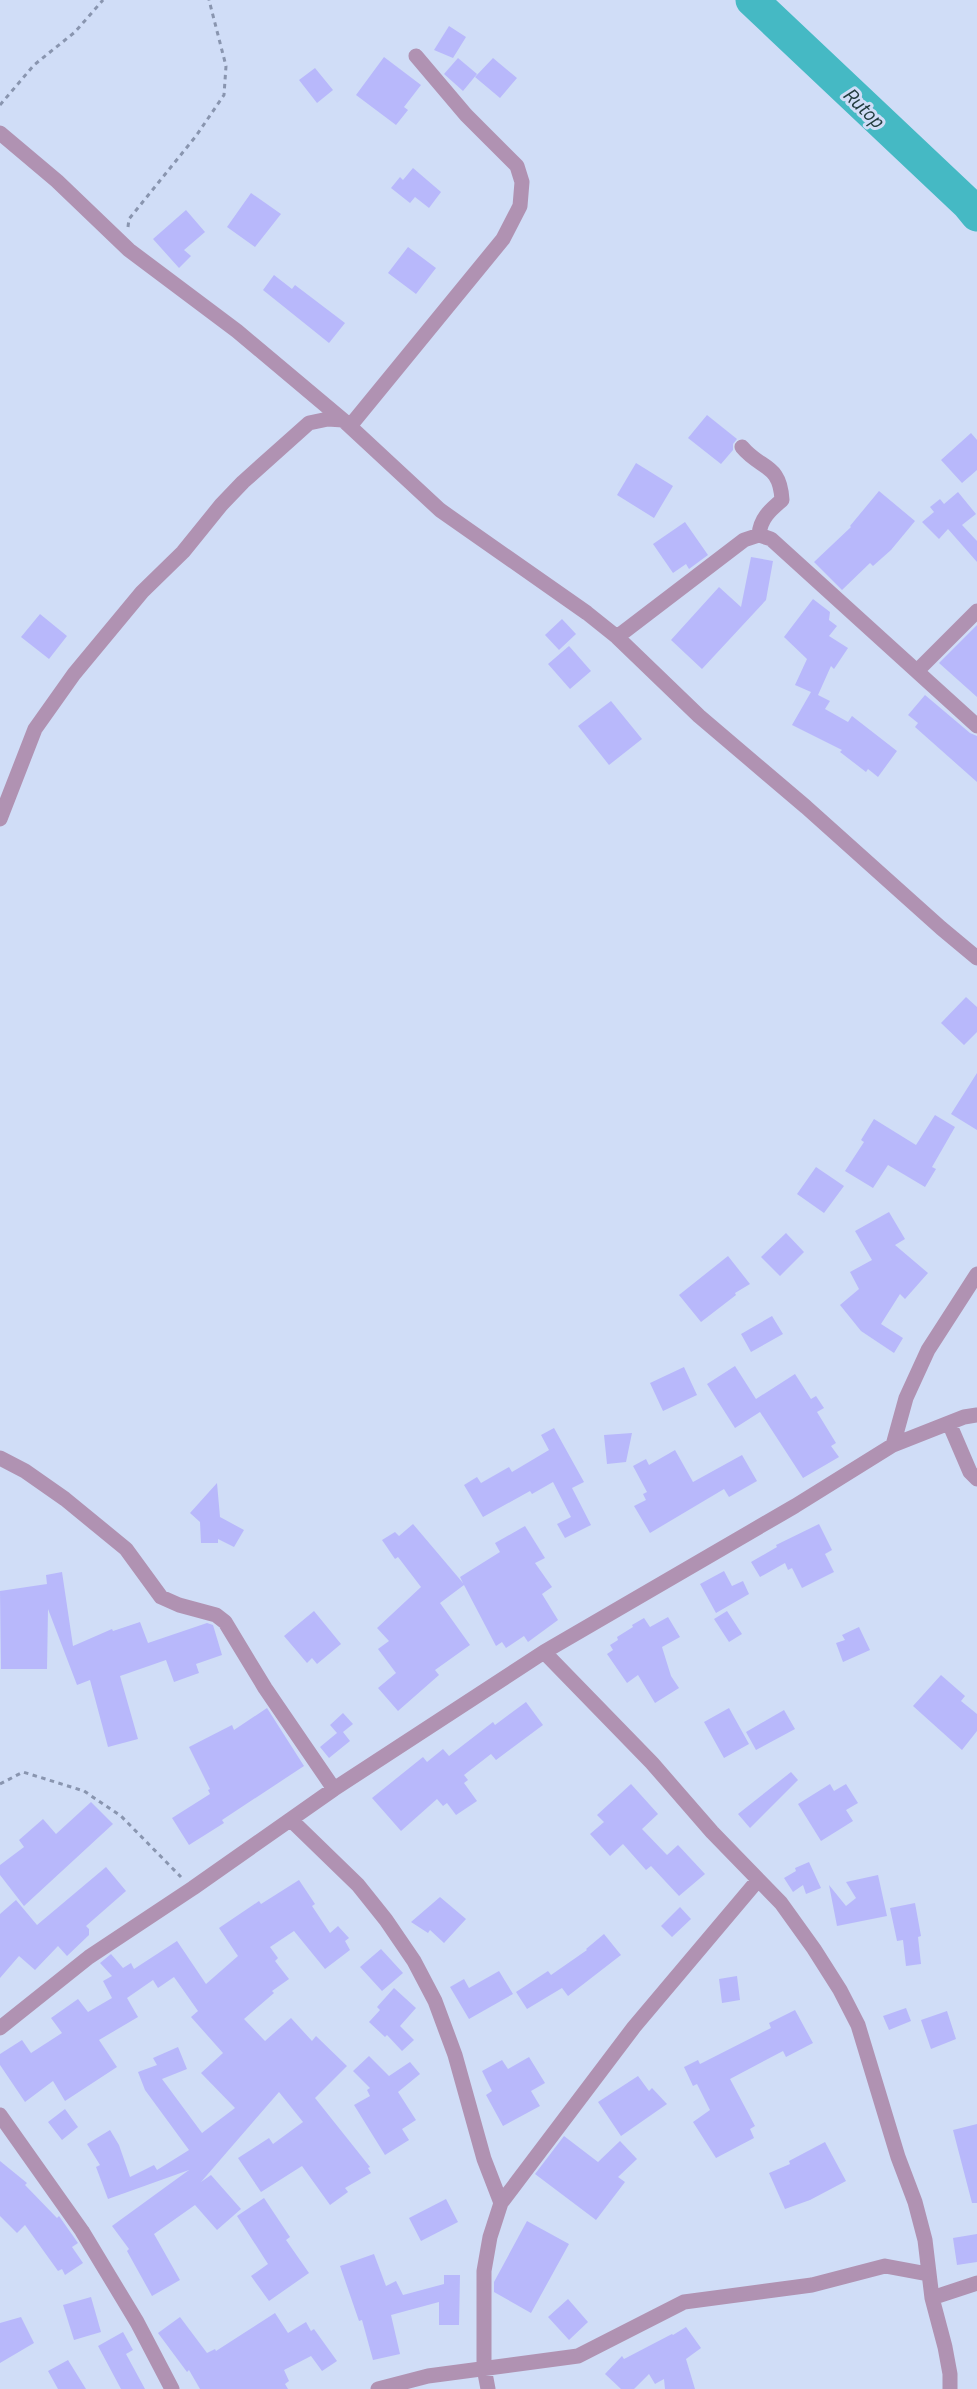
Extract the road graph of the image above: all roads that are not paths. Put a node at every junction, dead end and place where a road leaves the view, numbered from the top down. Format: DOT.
graph roads {
  1 [pos="416,56"];
  2 [pos="0,133"];
  3 [pos="346,423"];
  4 [pos="742,447"];
  5 [pos="759,536"];
  6 [pos="977,612"];
  7 [pos="617,637"];
  8 [pos="917,671"];
  9 [pos="977,726"];
  10 [pos="0,819"];
  11 [pos="974,950"];
  12 [pos="977,1274"];
  13 [pos="977,1415"];
  14 [pos="949,1423"];
  15 [pos="892,1445"];
  16 [pos="0,1458"];
  17 [pos="977,1479"];
  18 [pos="543,1652"];
  19 [pos="334,1789"];
  20 [pos="291,1820"];
  21 [pos="758,1880"];
  22 [pos="0,2028"];
  23 [pos="0,2115"];
  24 [pos="501,2203"];
  25 [pos="928,2274"];
  26 [pos="977,2283"];
  27 [pos="932,2298"];
  28 [pos="484,2368"];
  29 [pos="172,2389"];
  30 [pos="378,2389"];
  31 [pos="488,2389"];
  32 [pos="950,2389"];
  1 -- 3 [label="street"];
  2 -- 3 [label="street"];
  3 -- 7 [label="street"];
  3 -- 10 [label="street"];
  4 -- 5 [label="street"];
  5 -- 7 [label="street"];
  5 -- 8 [label="street"];
  6 -- 8 [label="street"];
  7 -- 11 [label="street"];
  8 -- 9 [label="street"];
  12 -- 15 [label="street"];
  13 -- 14 [label="street"];
  14 -- 15 [label="street"];
  14 -- 17 [label="street"];
  15 -- 18 [label="street"];
  16 -- 19 [label="street"];
  18 -- 19 [label="street"];
  18 -- 21 [label="street"];
  19 -- 20 [label="street"];
  20 -- 22 [label="street"];
  20 -- 24 [label="street"];
  21 -- 24 [label="street"];
  21 -- 25 [label="street"];
  23 -- 29 [label="street"];
  24 -- 28 [label="street"];
  25 -- 27 [label="street"];
  25 -- 28 [label="street"];
  26 -- 27 [label="street"];
  27 -- 32 [label="street"];
  28 -- 30 [label="street"];
  28 -- 31 [label="street"];
}
